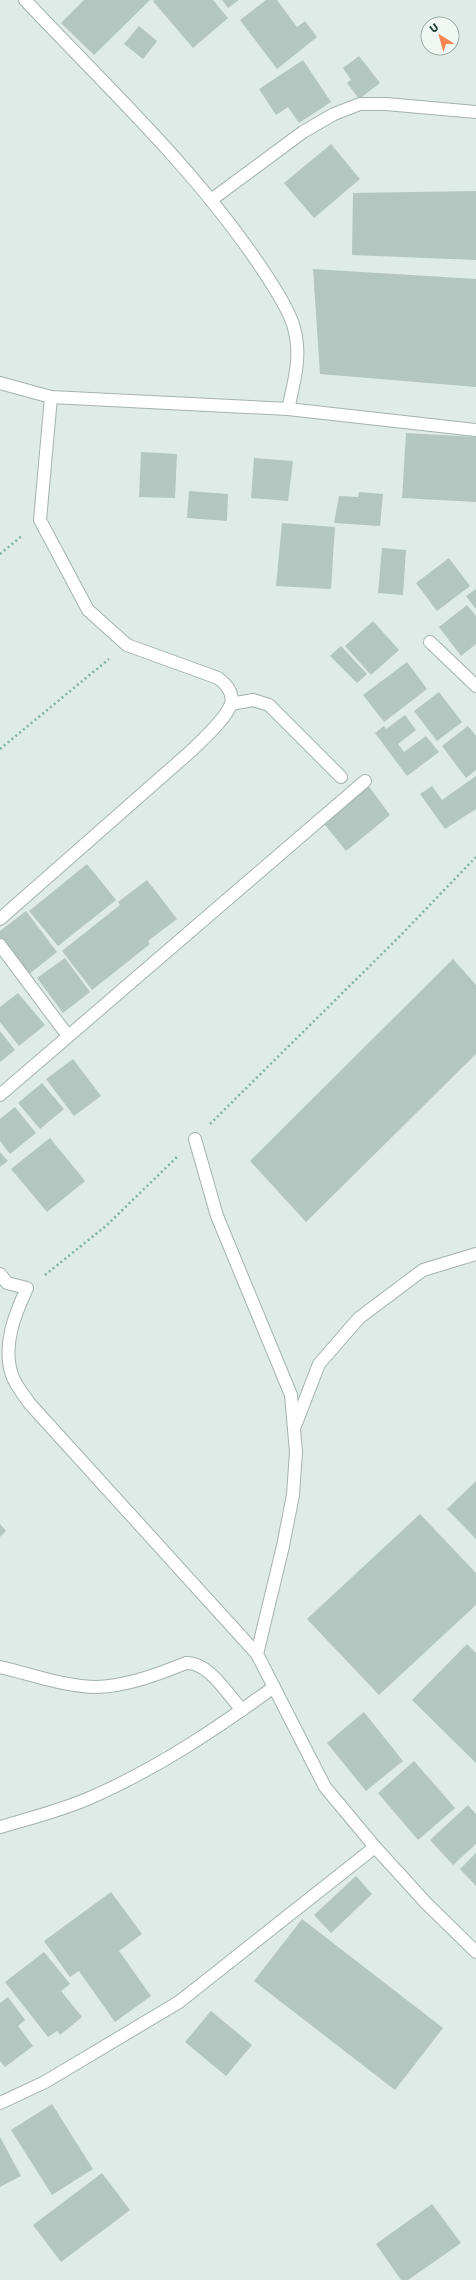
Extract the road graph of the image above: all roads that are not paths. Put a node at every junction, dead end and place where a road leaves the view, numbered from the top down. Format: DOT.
graph roads {
  1 [pos="25,0"];
  2 [pos="476,112"];
  3 [pos="211,200"];
  4 [pos="0,383"];
  5 [pos="50,397"];
  6 [pos="288,409"];
  7 [pos="476,430"];
  8 [pos="430,642"];
  9 [pos="476,686"];
  10 [pos="231,704"];
  11 [pos="341,777"];
  12 [pos="364,781"];
  13 [pos="0,919"];
  14 [pos="0,945"];
  15 [pos="68,1036"];
  16 [pos="0,1095"];
  17 [pos="195,1139"];
  18 [pos="476,1254"];
  19 [pos="0,1274"];
  20 [pos="294,1429"];
  21 [pos="257,1654"];
  22 [pos="0,1667"];
  23 [pos="274,1687"];
  24 [pos="242,1710"];
  25 [pos="0,1827"];
  26 [pos="374,1847"];
  27 [pos="476,1952"];
  28 [pos="0,2103"];
  1 -- 3 [label="street"];
  2 -- 3 [label="street"];
  3 -- 6 [label="street"];
  4 -- 5 [label="street"];
  5 -- 6 [label="street"];
  5 -- 10 [label="street"];
  6 -- 7 [label="street"];
  8 -- 9 [label="street"];
  10 -- 11 [label="street"];
  10 -- 13 [label="street"];
  12 -- 15 [label="street"];
  14 -- 15 [label="street"];
  15 -- 16 [label="street"];
  17 -- 20 [label="street"];
  18 -- 20 [label="street"];
  19 -- 21 [label="street"];
  20 -- 21 [label="street"];
  21 -- 23 [label="street"];
  22 -- 24 [label="street"];
  23 -- 24 [label="street"];
  23 -- 26 [label="street"];
  24 -- 25 [label="street"];
  26 -- 27 [label="street"];
  26 -- 28 [label="street"];
}
